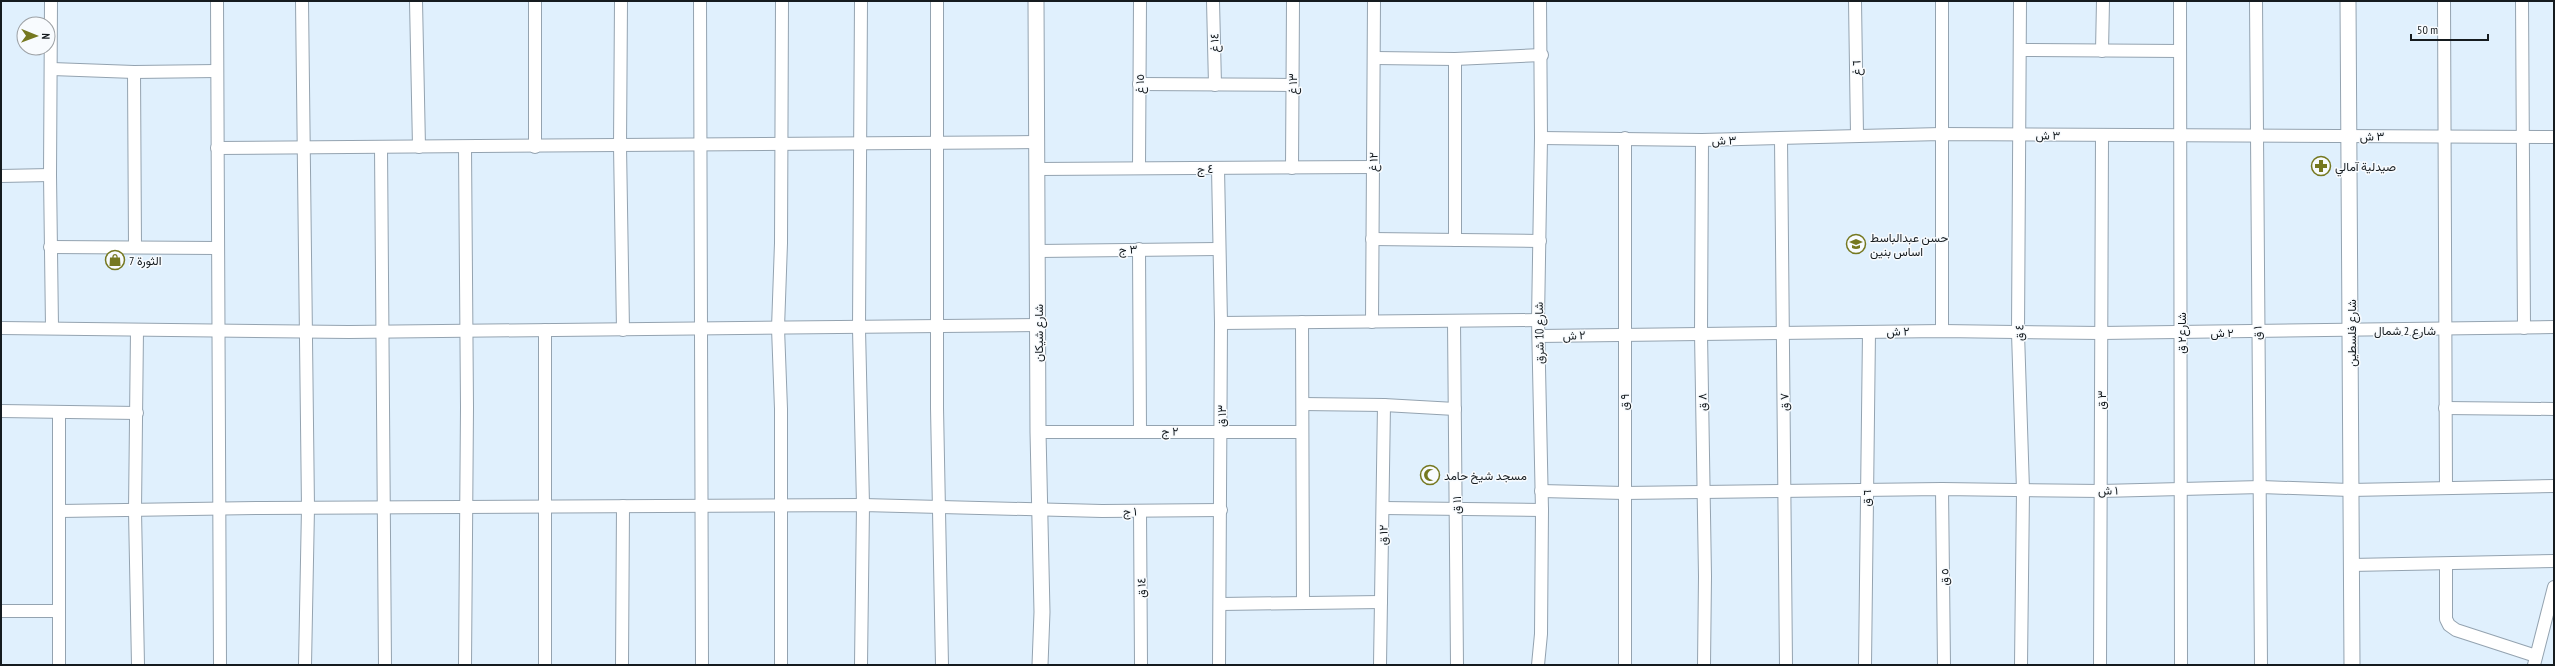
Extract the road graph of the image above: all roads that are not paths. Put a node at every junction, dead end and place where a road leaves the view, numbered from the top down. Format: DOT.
graph roads {
  1 [pos="51,1"];
  2 [pos="217,1"];
  3 [pos="302,1"];
  4 [pos="416,1"];
  5 [pos="535,1"];
  6 [pos="621,1"];
  7 [pos="700,1"];
  8 [pos="782,1"];
  9 [pos="861,1"];
  10 [pos="936,1"];
  11 [pos="1036,1"];
  12 [pos="1140,1"];
  13 [pos="1213,1"];
  14 [pos="1293,1"];
  15 [pos="1374,1"];
  16 [pos="1540,1"];
  17 [pos="1855,1"];
  18 [pos="1942,1"];
  19 [pos="2020,1"];
  20 [pos="2103,1"];
  21 [pos="2180,1"];
  22 [pos="2256,1"];
  23 [pos="2348,1"];
  24 [pos="2444,1"];
  25 [pos="2522,1"];
  26 [pos="2020,50"];
  27 [pos="2102,51"];
  28 [pos="2180,51"];
  29 [pos="1542,55"];
  30 [pos="1375,58"];
  31 [pos="1455,59"];
  32 [pos="52,69"];
  33 [pos="217,71"];
  34 [pos="134,72"];
  35 [pos="1139,84"];
  36 [pos="1215,85"];
  37 [pos="1292,86"];
  38 [pos="1941,134"];
  39 [pos="2020,134"];
  40 [pos="1857,135"];
  41 [pos="2102,135"];
  42 [pos="2444,135"];
  43 [pos="2256,136"];
  44 [pos="2350,136"];
  45 [pos="2523,136"];
  46 [pos="2181,137"];
  47 [pos="2554,137"];
  48 [pos="1542,138"];
  49 [pos="1625,138"];
  50 [pos="1780,139"];
  51 [pos="1702,140"];
  52 [pos="860,142"];
  53 [pos="1037,142"];
  54 [pos="938,143"];
  55 [pos="782,144"];
  56 [pos="620,146"];
  57 [pos="700,146"];
  58 [pos="381,147"];
  59 [pos="419,147"];
  60 [pos="465,147"];
  61 [pos="535,147"];
  62 [pos="217,148"];
  63 [pos="304,149"];
  64 [pos="1373,167"];
  65 [pos="1139,168"];
  66 [pos="1218,168"];
  67 [pos="1292,168"];
  68 [pos="1038,169"];
  69 [pos="50,175"];
  70 [pos="1,176"];
  71 [pos="1372,239"];
  72 [pos="1455,240"];
  73 [pos="1540,241"];
  74 [pos="50,247"];
  75 [pos="135,247"];
  76 [pos="217,248"];
  77 [pos="1139,249"];
  78 [pos="1218,249"];
  79 [pos="1038,250"];
  80 [pos="1538,320"];
  81 [pos="1302,322"];
  82 [pos="1372,322"];
  83 [pos="1454,322"];
  84 [pos="1221,323"];
  85 [pos="1038,325"];
  86 [pos="52,327"];
  87 [pos="937,327"];
  88 [pos="2554,327"];
  89 [pos="1,328"];
  90 [pos="778,328"];
  91 [pos="859,328"];
  92 [pos="2524,328"];
  93 [pos="2445,329"];
  94 [pos="137,330"];
  95 [pos="545,330"];
  96 [pos="623,330"];
  97 [pos="699,330"];
  98 [pos="219,331"];
  99 [pos="466,331"];
  100 [pos="1942,331"];
  101 [pos="2351,331"];
  102 [pos="304,332"];
  103 [pos="383,332"];
  104 [pos="1869,332"];
  105 [pos="2018,332"];
  106 [pos="2181,332"];
  107 [pos="2257,332"];
  108 [pos="1624,333"];
  109 [pos="1701,333"];
  110 [pos="1783,333"];
  111 [pos="2101,333"];
  112 [pos="1539,336"];
  113 [pos="1303,404"];
  114 [pos="1384,405"];
  115 [pos="2445,408"];
  116 [pos="1455,409"];
  117 [pos="2554,409"];
  118 [pos="1,411"];
  119 [pos="58,413"];
  120 [pos="137,413"];
  121 [pos="1140,431"];
  122 [pos="1038,432"];
  123 [pos="1221,432"];
  124 [pos="1302,432"];
  125 [pos="2554,486"];
  126 [pos="2260,487"];
  127 [pos="2182,488"];
  128 [pos="2446,488"];
  129 [pos="1942,489"];
  130 [pos="1785,490"];
  131 [pos="1866,490"];
  132 [pos="2023,490"];
  133 [pos="2350,490"];
  134 [pos="1541,491"];
  135 [pos="1704,491"];
  136 [pos="2102,491"];
  137 [pos="1624,493"];
  138 [pos="863,505"];
  139 [pos="623,506"];
  140 [pos="780,506"];
  141 [pos="939,506"];
  142 [pos="545,507"];
  143 [pos="702,507"];
  144 [pos="308,508"];
  145 [pos="384,508"];
  146 [pos="465,508"];
  147 [pos="1383,508"];
  148 [pos="1456,508"];
  149 [pos="1040,509"];
  150 [pos="219,510"];
  151 [pos="1221,510"];
  152 [pos="1542,510"];
  153 [pos="60,511"];
  154 [pos="135,511"];
  155 [pos="1140,511"];
  156 [pos="2554,561"];
  157 [pos="2446,564"];
  158 [pos="2351,566"];
  159 [pos="2554,587"];
  160 [pos="1381,602"];
  161 [pos="1303,603"];
  162 [pos="1222,604"];
  163 [pos="1,611"];
  164 [pos="59,611"];
  165 [pos="2535,661"];
  166 [pos="59,665"];
  167 [pos="138,665"];
  168 [pos="220,665"];
  169 [pos="305,665"];
  170 [pos="385,665"];
  171 [pos="465,665"];
  172 [pos="545,665"];
  173 [pos="622,665"];
  174 [pos="702,665"];
  175 [pos="781,665"];
  176 [pos="861,665"];
  177 [pos="942,665"];
  178 [pos="1040,665"];
  179 [pos="1141,665"];
  180 [pos="1220,665"];
  181 [pos="1380,665"];
  182 [pos="1457,665"];
  183 [pos="1538,665"];
  184 [pos="1624,665"];
  185 [pos="1704,665"];
  186 [pos="1786,665"];
  187 [pos="1865,665"];
  188 [pos="1944,665"];
  189 [pos="2021,665"];
  190 [pos="2100,665"];
  191 [pos="2181,665"];
  192 [pos="2261,665"];
  193 [pos="2352,665"];
  1 -- 32 [label="street"];
  2 -- 33 [label="street"];
  3 -- 63 [label="street"];
  4 -- 59 [label="street"];
  5 -- 61 [label="street"];
  6 -- 56 [label="street"];
  7 -- 57 [label="street"];
  8 -- 55 [label="street"];
  9 -- 52 [label="street"];
  10 -- 54 [label="street"];
  11 -- 53 [label="street, شارع شيكان"];
  12 -- 35 [label="street, ١٥ غ"];
  13 -- 36 [label="street, ١٤ غ"];
  14 -- 37 [label="street, ١٣ غ"];
  15 -- 30 [label="street, ١٢ غ"];
  16 -- 29 [label="street, شارع 10 شرق"];
  17 -- 40 [label="street, ٦ غ"];
  18 -- 38 [label="street"];
  19 -- 26 [label="street, ٤ ق"];
  20 -- 27 [label="street"];
  21 -- 28 [label="street, شارع٢ ق"];
  22 -- 43 [label="street, ١ ق"];
  23 -- 44 [label="street, شارع فلسطين"];
  24 -- 42 [label="street"];
  25 -- 45 [label="street"];
  26 -- 27 [label="street"];
  26 -- 39 [label="street, ٤ ق"];
  27 -- 28 [label="street"];
  28 -- 46 [label="street, شارع٢ ق"];
  29 -- 31 [label="street"];
  29 -- 48 [label="street, شارع 10 شرق"];
  30 -- 31 [label="street"];
  30 -- 64 [label="street, ١٢ غ"];
  31 -- 72 [label="street"];
  32 -- 34 [label="street"];
  32 -- 69 [label="street"];
  33 -- 34 [label="street"];
  33 -- 62 [label="street"];
  34 -- 75 [label="street"];
  35 -- 36 [label="street"];
  35 -- 65 [label="street, ١٥ غ"];
  36 -- 37 [label="street"];
  37 -- 67 [label="street, ١٣ غ"];
  38 -- 39 [label="street, ٣ ش"];
  38 -- 40 [label="street, ٣ ش"];
  38 -- 100 [label="street"];
  39 -- 41 [label="street, ٣ ش"];
  39 -- 105 [label="street, ٤ ق"];
  40 -- 50 [label="street, ٣ ش"];
  41 -- 46 [label="street, ٣ ش"];
  41 -- 111 [label="street, ٣ ق"];
  42 -- 44 [label="street, ٣ ش"];
  42 -- 45 [label="street, ٣ ش"];
  42 -- 93 [label="street"];
  43 -- 44 [label="street, ٣ ش"];
  43 -- 46 [label="street, ٣ ش"];
  43 -- 107 [label="street, ١ ق"];
  44 -- 101 [label="street, شارع فلسطين"];
  45 -- 47 [label="street, ٣ ش"];
  45 -- 92 [label="street"];
  46 -- 106 [label="street, شارع٢ ق"];
  48 -- 49 [label="street, ٣ ش"];
  48 -- 73 [label="street, شارع 10 شرق"];
  49 -- 51 [label="street, ٣ ش"];
  49 -- 108 [label="street, ٩ ق"];
  50 -- 51 [label="street, ٣ ش"];
  50 -- 110 [label="street, ٧ ق"];
  51 -- 109 [label="street, ٨ ق"];
  52 -- 54 [label="street"];
  52 -- 55 [label="street"];
  52 -- 91 [label="street"];
  53 -- 54 [label="street"];
  53 -- 68 [label="street, شارع شيكان"];
  54 -- 87 [label="street"];
  55 -- 57 [label="street"];
  55 -- 90 [label="street"];
  56 -- 57 [label="street"];
  56 -- 61 [label="street"];
  56 -- 96 [label="street"];
  57 -- 97 [label="street"];
  58 -- 59 [label="street"];
  58 -- 63 [label="street"];
  58 -- 103 [label="street"];
  59 -- 60 [label="street"];
  60 -- 61 [label="street"];
  60 -- 99 [label="street"];
  62 -- 63 [label="street"];
  62 -- 76 [label="street"];
  63 -- 102 [label="street"];
  64 -- 67 [label="street, ٤ ج"];
  64 -- 71 [label="street, ١٢ غ"];
  65 -- 66 [label="street, ٤ ج"];
  65 -- 68 [label="street, ٤ ج"];
  66 -- 67 [label="street, ٤ ج"];
  66 -- 78 [label="street, ١٣ ق"];
  68 -- 79 [label="street, شارع شيكان"];
  69 -- 70 [label="street"];
  69 -- 74 [label="street"];
  71 -- 72 [label="street"];
  71 -- 82 [label="street, ١٢ غ"];
  72 -- 73 [label="street"];
  73 -- 80 [label="street, شارع 10 شرق"];
  74 -- 75 [label="street"];
  74 -- 86 [label="street"];
  75 -- 76 [label="street"];
  76 -- 98 [label="street"];
  77 -- 78 [label="street, ٣ ج"];
  77 -- 79 [label="street, ٣ ج"];
  77 -- 121 [label="street"];
  78 -- 84 [label="street, ١٣ ق"];
  79 -- 85 [label="street, شارع شيكان"];
  80 -- 83 [label="street"];
  80 -- 112 [label="street, شارع 10 شرق"];
  81 -- 82 [label="street"];
  81 -- 84 [label="street"];
  81 -- 113 [label="street"];
  82 -- 83 [label="street"];
  83 -- 116 [label="street, ١١ ق"];
  84 -- 123 [label="street, ١٣ ق"];
  85 -- 87 [label="street"];
  85 -- 122 [label="street, شارع شيكان"];
  86 -- 89 [label="street"];
  86 -- 94 [label="street"];
  87 -- 91 [label="street"];
  87 -- 141 [label="street"];
  88 -- 92 [label="street, شارع 2 شمال"];
  90 -- 91 [label="street"];
  90 -- 97 [label="street"];
  90 -- 140 [label="street"];
  91 -- 138 [label="street"];
  92 -- 93 [label="street, شارع 2 شمال"];
  93 -- 101 [label="street, شارع 2 شمال"];
  93 -- 115 [label="street"];
  94 -- 98 [label="street"];
  94 -- 120 [label="street"];
  95 -- 96 [label="street"];
  95 -- 99 [label="street"];
  95 -- 142 [label="street"];
  96 -- 97 [label="street"];
  97 -- 143 [label="street"];
  98 -- 102 [label="street"];
  98 -- 150 [label="street"];
  99 -- 103 [label="street"];
  99 -- 146 [label="street"];
  100 -- 104 [label="street, ٢ ش"];
  100 -- 105 [label="street, ٢ ش"];
  101 -- 107 [label="street, شارع 2 شمال"];
  101 -- 133 [label="street, شارع فلسطين"];
  102 -- 103 [label="street"];
  102 -- 144 [label="street"];
  103 -- 145 [label="street"];
  104 -- 110 [label="street, ٢ ش"];
  104 -- 131 [label="street, ٦ ق"];
  105 -- 111 [label="street, ٢ ش"];
  105 -- 132 [label="street, ٤ ق"];
  106 -- 107 [label="street, ٢ ش"];
  106 -- 111 [label="street, ٢ ش"];
  106 -- 127 [label="street, شارع٢ ق"];
  107 -- 126 [label="street, ١ ق"];
  108 -- 109 [label="street, ٢ ش"];
  108 -- 112 [label="street, ٢ ش"];
  108 -- 137 [label="street, ٩ ق"];
  109 -- 110 [label="street, ٢ ش"];
  109 -- 135 [label="street, ٨ ق"];
  110 -- 130 [label="street, ٧ ق"];
  111 -- 136 [label="street, ٣ ق"];
  112 -- 134 [label="street, شارع 10 شرق"];
  113 -- 114 [label="street"];
  113 -- 124 [label="street"];
  114 -- 116 [label="street"];
  114 -- 147 [label="street, ١٢ ق"];
  115 -- 117 [label="street"];
  115 -- 128 [label="street"];
  116 -- 148 [label="street, ١١ ق"];
  118 -- 119 [label="street"];
  119 -- 120 [label="street"];
  119 -- 153 [label="street"];
  120 -- 154 [label="street"];
  121 -- 122 [label="street, ٢ ج"];
  121 -- 123 [label="street, ٢ ج"];
  122 -- 149 [label="street, شارع شيكان"];
  123 -- 124 [label="street, ٢ ج"];
  123 -- 151 [label="street, ١٣ ق"];
  124 -- 161 [label="street"];
  125 -- 128 [label="street"];
  126 -- 127 [label="street, ١ ش"];
  126 -- 133 [label="street, ١ ش"];
  126 -- 192 [label="street, ١ ق"];
  127 -- 136 [label="street, ١ ش"];
  127 -- 191 [label="street, شارع٢ ق"];
  128 -- 133 [label="street"];
  129 -- 131 [label="street, ١ ش"];
  129 -- 132 [label="street, ١ ش"];
  129 -- 188 [label="street, ٥ ق"];
  130 -- 131 [label="street, ١ ش"];
  130 -- 135 [label="street, ١ ش"];
  130 -- 186 [label="street, ٧ ق"];
  131 -- 187 [label="street, ٦ ق"];
  132 -- 136 [label="street, ١ ش"];
  132 -- 189 [label="street, ٤ ق"];
  133 -- 158 [label="street, شارع فلسطين"];
  134 -- 137 [label="street, ١ ش"];
  134 -- 152 [label="street, شارع 10 شرق"];
  135 -- 137 [label="street, ١ ش"];
  135 -- 185 [label="street, ٨ ق"];
  136 -- 190 [label="street, ٣ ق"];
  137 -- 184 [label="street, ٩ ق"];
  138 -- 140 [label="street, ١ ج"];
  138 -- 141 [label="street, ١ ج"];
  138 -- 176 [label="street"];
  139 -- 142 [label="street, ١ ج"];
  139 -- 143 [label="street, ١ ج"];
  139 -- 173 [label="street"];
  140 -- 143 [label="street, ١ ج"];
  140 -- 175 [label="street"];
  141 -- 149 [label="street, ١ ج"];
  141 -- 177 [label="street"];
  142 -- 146 [label="street, ١ ج"];
  142 -- 172 [label="street"];
  143 -- 174 [label="street"];
  144 -- 145 [label="street, ١ ج"];
  144 -- 150 [label="street, ١ ج"];
  144 -- 169 [label="street"];
  145 -- 146 [label="street, ١ ج"];
  145 -- 170 [label="street"];
  146 -- 171 [label="street"];
  147 -- 148 [label="street"];
  147 -- 160 [label="street, ١٢ ق"];
  148 -- 152 [label="street"];
  148 -- 182 [label="street, ١١ ق"];
  149 -- 155 [label="street, ١ ج"];
  149 -- 178 [label="street, شارع شيكان"];
  150 -- 154 [label="street, ١ ج"];
  150 -- 168 [label="street"];
  151 -- 155 [label="street, ١ ج"];
  151 -- 162 [label="street, ١٣ ق"];
  152 -- 183 [label="street, شارع 10 شرق"];
  153 -- 154 [label="street, ١ ج"];
  153 -- 164 [label="street"];
  154 -- 167 [label="street"];
  155 -- 179 [label="street, ١٤ ق"];
  156 -- 157 [label="street"];
  157 -- 158 [label="street"];
  157 -- 165 [label="street"];
  158 -- 193 [label="street, شارع فلسطين"];
  159 -- 165 [label="street"];
  160 -- 161 [label="street"];
  160 -- 181 [label="street, ١٢ ق"];
  161 -- 162 [label="street"];
  162 -- 180 [label="street, ١٣ ق"];
  163 -- 164 [label="street"];
  164 -- 166 [label="street"];
}
